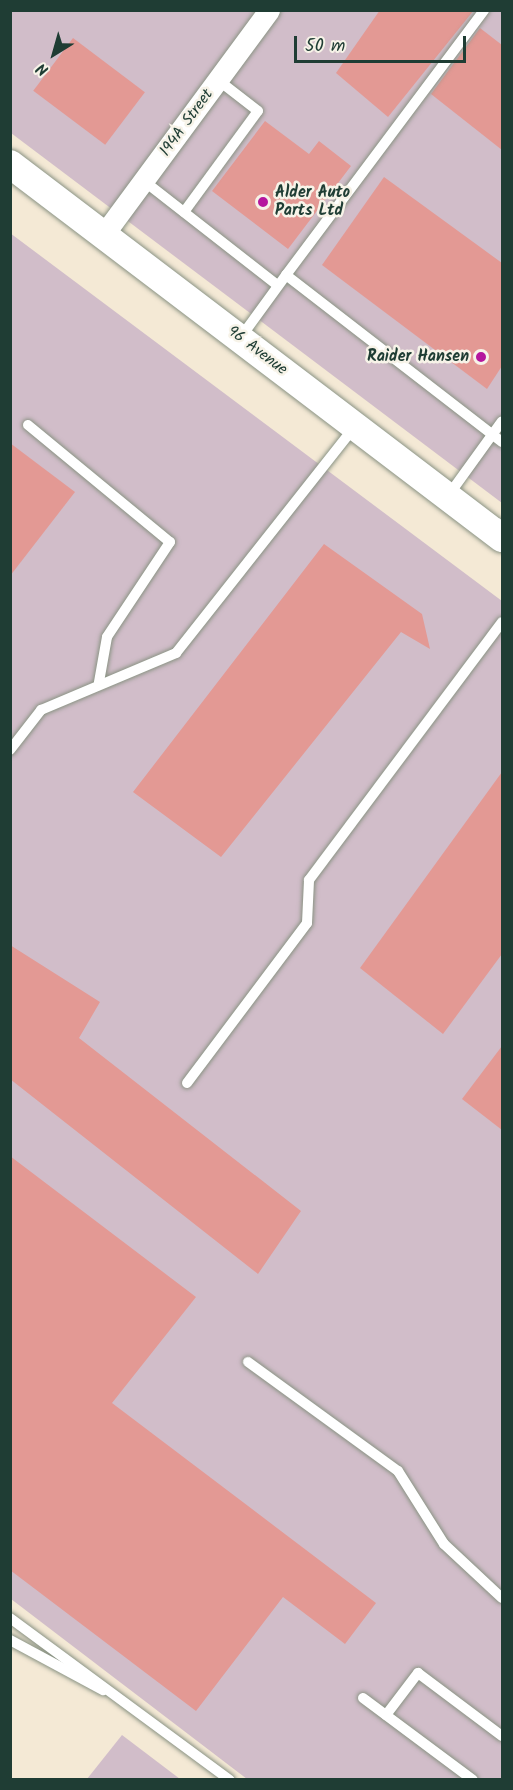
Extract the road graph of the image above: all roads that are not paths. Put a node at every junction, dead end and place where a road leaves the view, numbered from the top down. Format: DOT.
graph roads {
  1 [pos="269,10"];
  2 [pos="484,10"];
  3 [pos="218,80"];
  4 [pos="10,164"];
  5 [pos="144,181"];
  6 [pos="184,212"];
  7 [pos="104,234"];
  8 [pos="286,274"];
  9 [pos="277,285"];
  10 [pos="240,338"];
  11 [pos="502,421"];
  12 [pos="28,425"];
  13 [pos="355,426"];
  14 [pos="493,435"];
  15 [pos="502,442"];
  16 [pos="448,496"];
  17 [pos="502,538"];
  18 [pos="502,622"];
  19 [pos="99,682"];
  20 [pos="10,750"];
  21 [pos="188,1083"];
  22 [pos="248,1362"];
  23 [pos="502,1598"];
  24 [pos="10,1618"];
  25 [pos="10,1640"];
  26 [pos="363,1698"];
  27 [pos="130,1704"];
  28 [pos="386,1715"];
  29 [pos="502,1736"];
  30 [pos="230,1779"];
  31 [pos="473,1779"];
  1 -- 3 [label="street, 194A Street"];
  2 -- 8 [label="lane"];
  3 -- 5 [label="street, 194A Street"];
  3 -- 6 [label="lane"];
  4 -- 7 [label="main road, 96 Avenue"];
  5 -- 6 [label="lane"];
  5 -- 7 [label="street, 194A Street"];
  6 -- 9 [label="lane"];
  7 -- 10 [label="main road, 96 Avenue"];
  8 -- 9 [label="lane"];
  8 -- 14 [label="lane"];
  9 -- 10 [label="lane"];
  10 -- 13 [label="main road, 96 Avenue"];
  11 -- 14 [label="lane"];
  12 -- 19 [label="lane"];
  13 -- 16 [label="main road, 96 Avenue"];
  13 -- 19 [label="lane"];
  14 -- 15 [label="lane"];
  14 -- 16 [label="lane"];
  16 -- 17 [label="main road, 96 Avenue"];
  18 -- 21 [label="lane"];
  19 -- 20 [label="lane"];
  22 -- 23 [label="lane"];
  24 -- 27 [label="lane"];
  25 -- 27 [label="lane"];
  26 -- 28 [label="lane"];
  27 -- 30 [label="lane"];
  28 -- 29 [label="lane"];
  28 -- 31 [label="lane"];
}
